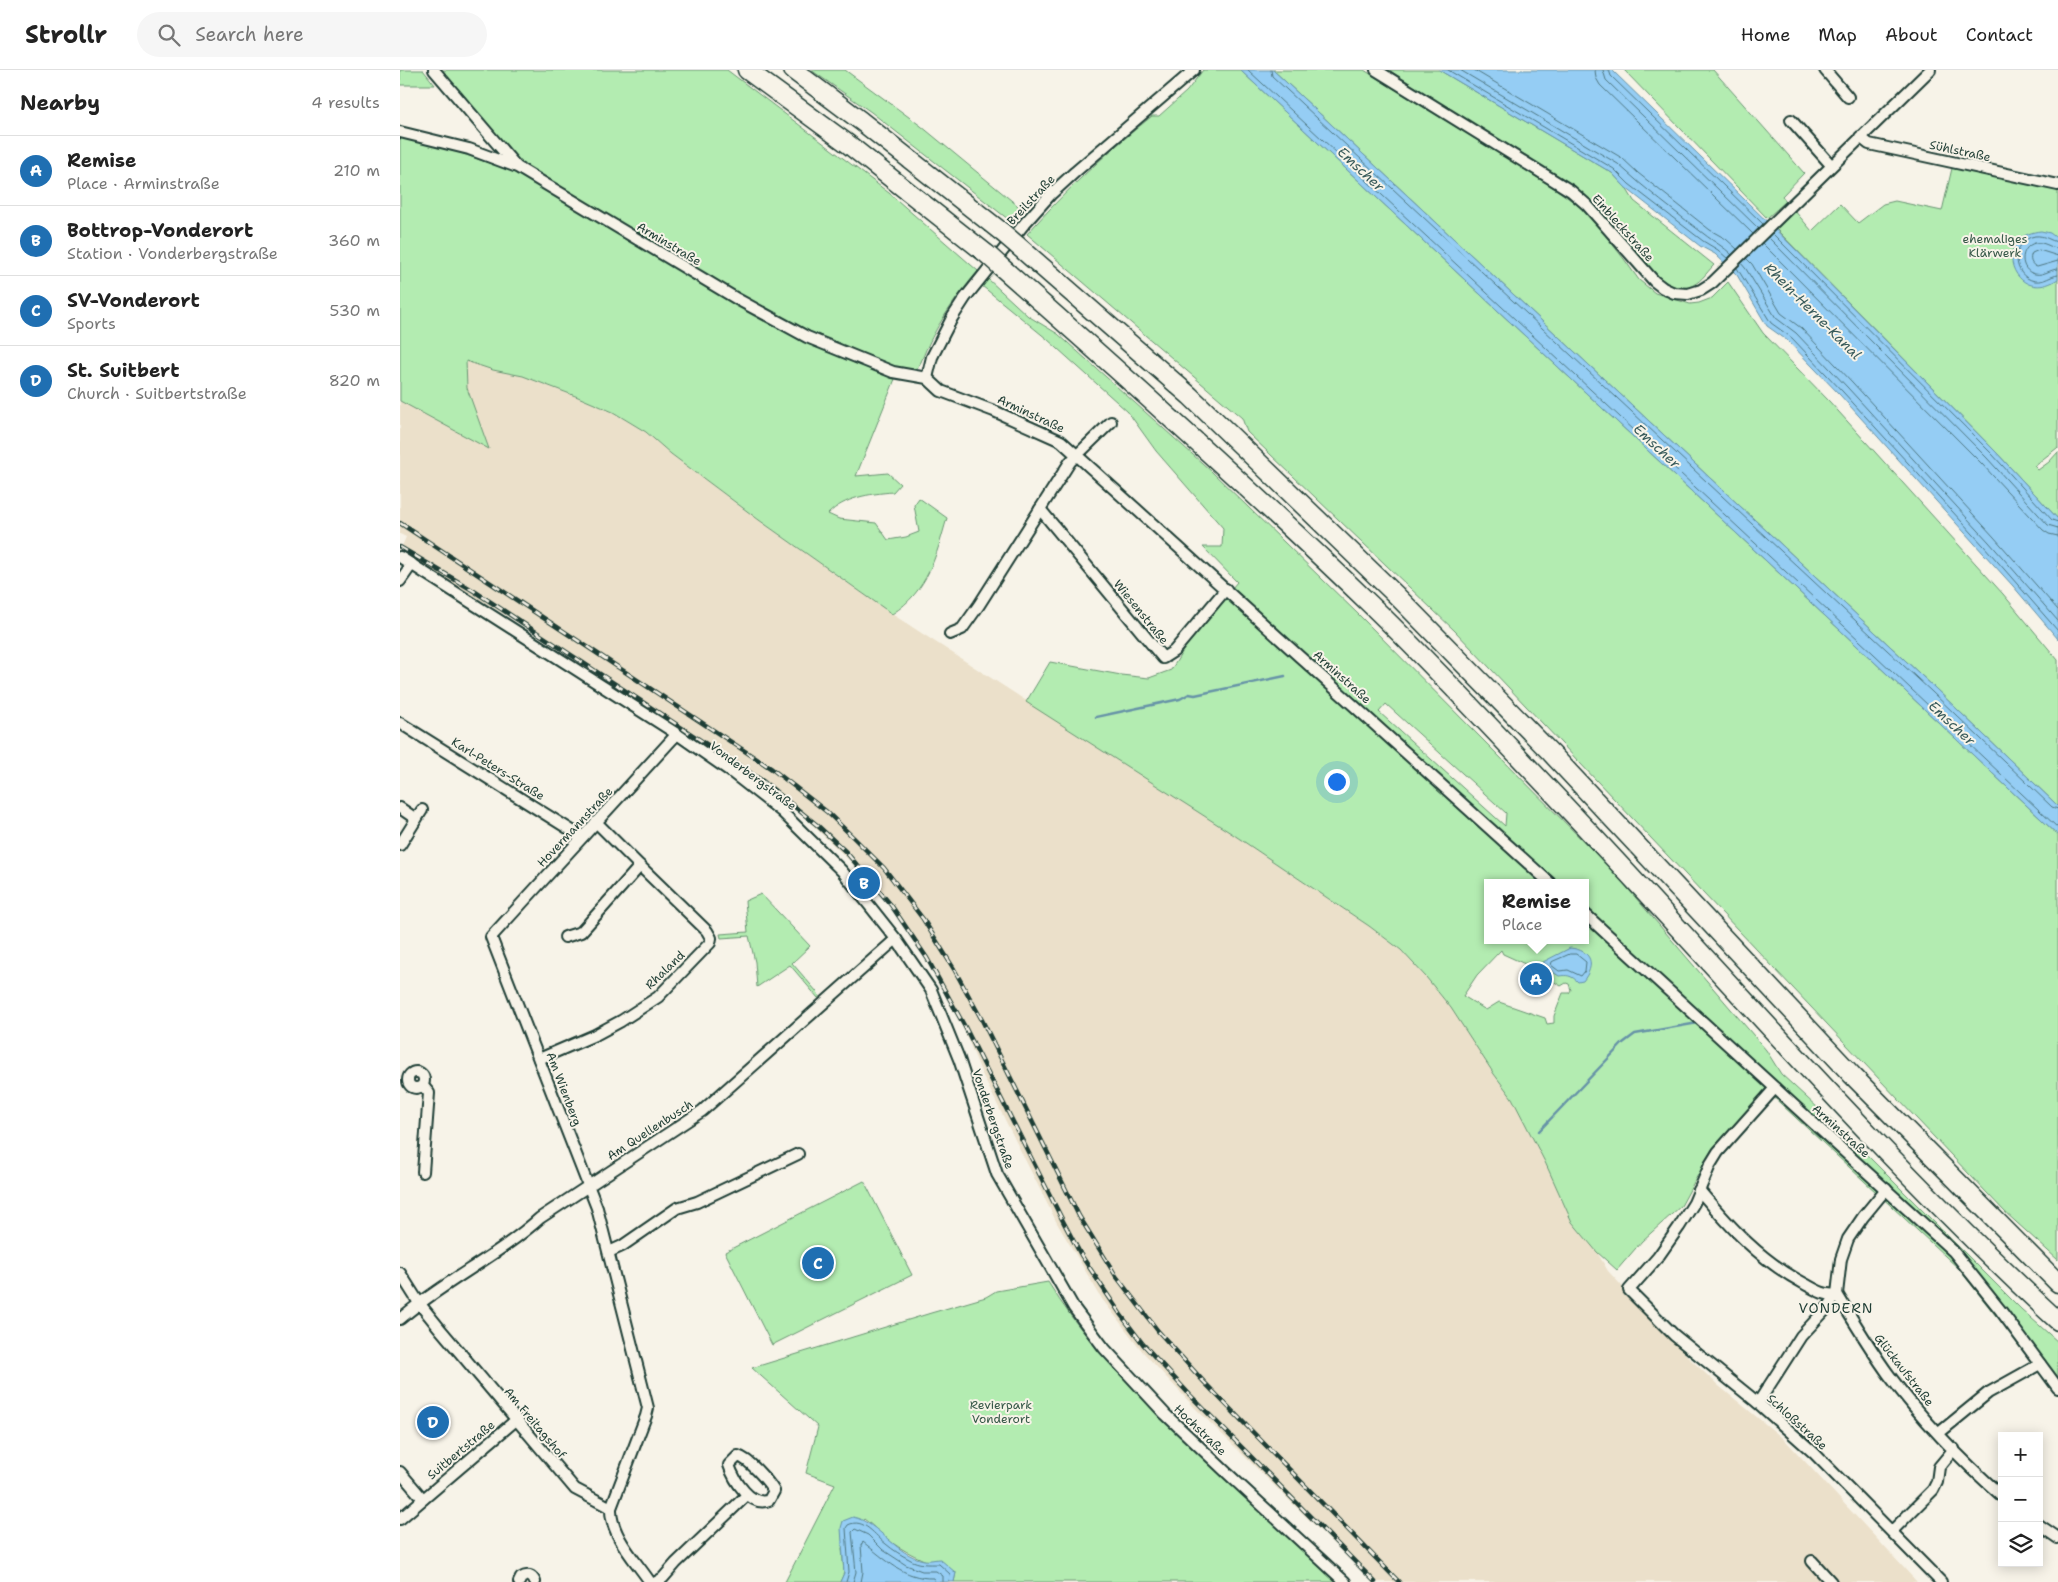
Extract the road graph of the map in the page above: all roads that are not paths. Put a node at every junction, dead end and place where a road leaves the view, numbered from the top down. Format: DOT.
graph roads {
  1 [pos="434,70"];
  2 [pos="747,70"];
  3 [pos="793,70"];
  4 [pos="1194,70"];
  5 [pos="1376,70"];
  6 [pos="1824,70"];
  7 [pos="1930,70"];
  8 [pos="1848,97"];
  9 [pos="1791,120"];
  10 [pos="400,132"];
  11 [pos="1860,137"];
  12 [pos="1830,165"];
  13 [pos="517,167"];
  14 [pos="2058,185"];
  15 [pos="927,378"];
  16 [pos="1111,422"];
  17 [pos="1077,454"];
  18 [pos="1040,509"];
  19 [pos="400,557"];
  20 [pos="412,564"];
  21 [pos="400,581"];
  22 [pos="1226,589"];
  23 [pos="950,634"];
  24 [pos="400,723"];
  25 [pos="677,734"];
  26 [pos="400,808"];
  27 [pos="596,822"];
  28 [pos="582,837"];
  29 [pos="400,845"];
  30 [pos="640,866"];
  31 [pos="1546,879"];
  32 [pos="1589,918"];
  33 [pos="491,937"];
  34 [pos="565,937"];
  35 [pos="896,939"];
  36 [pos="539,1059"];
  37 [pos="404,1080"];
  38 [pos="1775,1088"];
  39 [pos="798,1154"];
  40 [pos="423,1172"];
  41 [pos="588,1185"];
  42 [pos="1886,1189"];
  43 [pos="1700,1190"];
  44 [pos="609,1252"];
  45 [pos="400,1273"];
  46 [pos="1057,1279"];
  47 [pos="2058,1283"];
  48 [pos="1837,1294"];
  49 [pos="419,1303"];
  50 [pos="400,1319"];
  51 [pos="2058,1321"];
  52 [pos="2040,1364"];
  53 [pos="2058,1388"];
  54 [pos="1758,1403"];
  55 [pos="516,1420"];
  56 [pos="1939,1433"];
  57 [pos="1954,1449"];
  58 [pos="400,1472"];
  59 [pos="1998,1492"];
  60 [pos="747,1495"];
  61 [pos="423,1498"];
  62 [pos="611,1508"];
  63 [pos="400,1519"];
  64 [pos="2043,1528"];
  65 [pos="1892,1531"];
  66 [pos="2058,1538"];
  67 [pos="1812,1561"];
  68 [pos="519,1582"];
  69 [pos="535,1582"];
  70 [pos="650,1582"];
  71 [pos="656,1582"];
  72 [pos="1345,1582"];
  73 [pos="1831,1582"];
  74 [pos="1941,1582"];
  1 -- 13 [label="street"];
  2 -- 51 [label="highway"];
  3 -- 47 [label="highway, bridge"];
  4 -- 15 [label="street, Breilstraße"];
  5 -- 12 [label="street, Einbleckstraße"];
  6 -- 8 [label="street"];
  7 -- 11 [label="street, Einbleckstraße"];
  9 -- 12 [label="street"];
  10 -- 13 [label="street, Arminstraße"];
  11 -- 12 [label="street, Einbleckstraße"];
  11 -- 14 [label="street, Sühlstraße"];
  13 -- 15 [label="street, Arminstraße"];
  15 -- 17 [label="street, Arminstraße"];
  16 -- 17 [label="street"];
  17 -- 18 [label="street"];
  17 -- 22 [label="street, Arminstraße"];
  18 -- 22 [label="street, Wiesenstraße"];
  18 -- 23 [label="street"];
  19 -- 20 [label="street, Vonderbergstraße"];
  20 -- 21 [label="street"];
  20 -- 25 [label="street, Vonderbergstraße"];
  22 -- 31 [label="street, Arminstraße"];
  24 -- 28 [label="street, Karl-Peters-Straße"];
  25 -- 27 [label="street, Hovermannstraße"];
  25 -- 35 [label="street, Vonderbergstraße"];
  26 -- 29 [label="street"];
  27 -- 28 [label="street, Hovermannstraße"];
  27 -- 30 [label="street, Rhaland"];
  28 -- 33 [label="street, Hovermannstraße"];
  30 -- 34 [label="street"];
  30 -- 36 [label="street, Rhaland"];
  32 -- 38 [label="street, Arminstraße"];
  33 -- 36 [label="street, Am Wienberg"];
  35 -- 41 [label="street, Am Quellenbusch"];
  35 -- 46 [label="street, Vonderbergstraße"];
  36 -- 41 [label="street, Am Wienberg"];
  37 -- 40 [label="street"];
  38 -- 42 [label="street, Arminstraße"];
  38 -- 43 [label="street"];
  39 -- 44 [label="street"];
  41 -- 44 [label="street, Am Wienberg"];
  41 -- 49 [label="street, Am Quellenbusch"];
  42 -- 48 [label="street"];
  42 -- 52 [label="street, Arminstraße"];
  43 -- 48 [label="street"];
  43 -- 54 [label="street, Schloßstraße"];
  44 -- 62 [label="street, Am Wienberg"];
  45 -- 49 [label="street, Am Freitagshof"];
  46 -- 72 [label="street, Hochstraße"];
  48 -- 54 [label="street"];
  48 -- 56 [label="street, Glückaufstraße"];
  49 -- 50 [label="street, Am Quellenbusch"];
  49 -- 55 [label="street, Am Freitagshof"];
  52 -- 53 [label="street, Arminstraße"];
  52 -- 56 [label="street"];
  54 -- 65 [label="street, Schloßstraße"];
  55 -- 61 [label="street, Suitbertstraße"];
  55 -- 62 [label="street, Am Freitagshof"];
  56 -- 57 [label="street, Glückaufstraße"];
  57 -- 59 [label="street, Glückaufstraße"];
  57 -- 65 [label="street"];
  58 -- 61 [label="street, Suitbertstraße"];
  60 -- 60 [label="street"];
  60 -- 71 [label="street"];
  61 -- 63 [label="street, Suitbertstraße"];
  62 -- 70 [label="street"];
  64 -- 66 [label="street"];
  65 -- 74 [label="street, Schloßstraße"];
  67 -- 73 [label="street"];
  68 -- 69 [label="street"];
}
